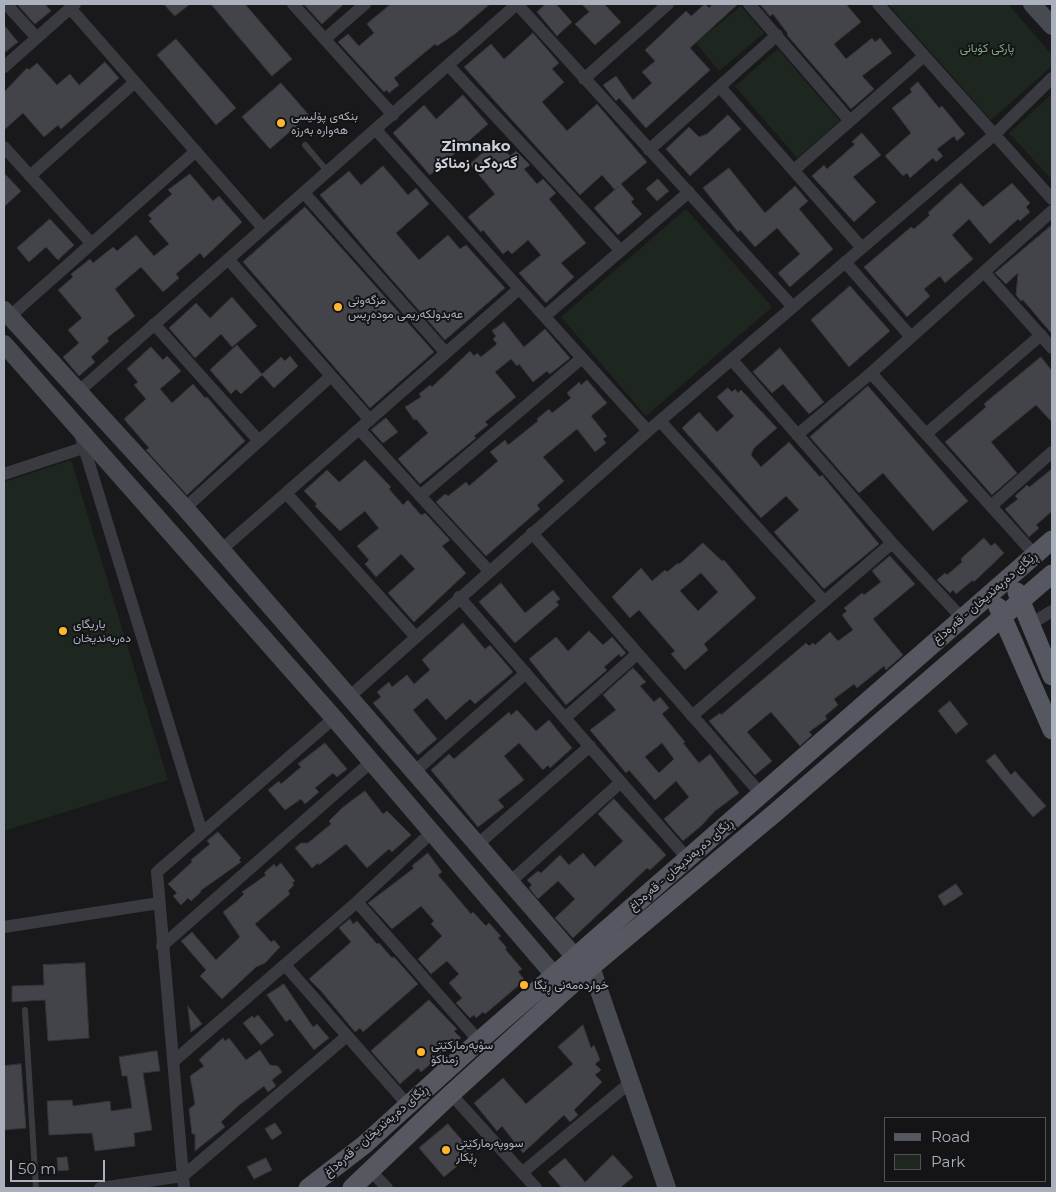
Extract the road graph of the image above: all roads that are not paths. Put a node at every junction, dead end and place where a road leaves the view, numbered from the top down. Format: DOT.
graph roads {
  1 [pos="6,4"];
  2 [pos="293,4"];
  3 [pos="365,4"];
  4 [pos="668,4"];
  5 [pos="748,4"];
  6 [pos="878,4"];
  7 [pos="1032,4"];
  8 [pos="72,6"];
  9 [pos="1052,26"];
  10 [pos="777,35"];
  11 [pos="37,38"];
  12 [pos="325,39"];
  13 [pos="924,56"];
  14 [pos="448,65"];
  15 [pos="4,67"];
  16 [pos="1052,78"];
  17 [pos="584,79"];
  18 [pos="135,82"];
  19 [pos="720,87"];
  20 [pos="393,115"];
  21 [pos="850,121"];
  22 [pos="376,130"];
  23 [pos="994,135"];
  24 [pos="306,145"];
  25 [pos="4,147"];
  26 [pos="649,150"];
  27 [pos="196,151"];
  28 [pos="794,170"];
  29 [pos="328,172"];
  30 [pos="30,176"];
  31 [pos="689,192"];
  32 [pos="304,193"];
  33 [pos="1052,199"];
  34 [pos="1052,211"];
  35 [pos="263,228"];
  36 [pos="91,243"];
  37 [pos="862,248"];
  38 [pos="620,250"];
  39 [pos="228,259"];
  40 [pos="845,262"];
  41 [pos="984,272"];
  42 [pos="519,289"];
  43 [pos="793,307"];
  44 [pos="6,314"];
  45 [pos="545,316"];
  46 [pos="154,324"];
  47 [pos="1041,335"];
  48 [pos="911,338"];
  49 [pos="4,344"];
  50 [pos="1052,348"];
  51 [pos="446,353"];
  52 [pos="582,358"];
  53 [pos="732,360"];
  54 [pos="871,373"];
  55 [pos="331,376"];
  56 [pos="78,392"];
  57 [pos="370,420"];
  58 [pos="660,421"];
  59 [pos="359,429"];
  60 [pos="648,431"];
  61 [pos="797,434"];
  62 [pos="926,434"];
  63 [pos="259,441"];
  64 [pos="89,447"];
  65 [pos="1052,452"];
  66 [pos="4,474"];
  67 [pos="286,493"];
  68 [pos="420,496"];
  69 [pos="991,506"];
  70 [pos="185,508"];
  71 [pos="532,533"];
  72 [pos="1052,540"];
  73 [pos="892,543"];
  74 [pos="222,550"];
  75 [pos="1035,555"];
  76 [pos="489,571"];
  77 [pos="1052,574"];
  78 [pos="1011,577"];
  79 [pos="992,594"];
  80 [pos="459,597"];
  81 [pos="824,601"];
  82 [pos="1021,602"];
  83 [pos="1052,611"];
  84 [pos="962,618"];
  85 [pos="1004,618"];
  86 [pos="286,623"];
  87 [pos="1029,625"];
  88 [pos="415,636"];
  89 [pos="266,642"];
  90 [pos="1041,652"];
  91 [pos="637,654"];
  92 [pos="1023,662"];
  93 [pos="526,674"];
  94 [pos="1052,676"];
  95 [pos="349,697"];
  96 [pos="692,716"];
  97 [pos="334,718"];
  98 [pos="565,718"];
  99 [pos="1052,730"];
  100 [pos="590,746"];
  101 [pos="371,762"];
  102 [pos="414,772"];
  103 [pos="621,782"];
  104 [pos="761,794"];
  105 [pos="202,833"];
  106 [pos="431,833"];
  107 [pos="478,845"];
  108 [pos="688,859"];
  109 [pos="510,882"];
  110 [pos="358,902"];
  111 [pos="159,903"];
  112 [pos="4,927"];
  113 [pos="162,946"];
  114 [pos="583,962"];
  115 [pos="285,965"];
  116 [pos="554,975"];
  117 [pos="25,1010"];
  118 [pos="347,1036"];
  119 [pos="479,1041"];
  120 [pos="174,1060"];
  121 [pos="632,1081"];
  122 [pos="451,1094"];
  123 [pos="407,1104"];
  124 [pos="364,1145"];
  125 [pos="376,1168"];
  126 [pos="523,1172"];
  127 [pos="183,1182"];
  128 [pos="662,1185"];
  129 [pos="36,1188"];
  130 [pos="100,1188"];
  131 [pos="308,1188"];
  132 [pos="352,1188"];
  133 [pos="387,1188"];
  134 [pos="536,1188"];
  1 -- 11 [label="street"];
  2 -- 12 [label="street"];
  3 -- 12 [label="street"];
  4 -- 17 [label="street"];
  5 -- 10 [label="street"];
  6 -- 13 [label="street"];
  7 -- 9 [label="street"];
  8 -- 11 [label="street"];
  8 -- 18 [label="street"];
  10 -- 19 [label="street"];
  10 -- 21 [label="street"];
  11 -- 15 [label="street"];
  12 -- 20 [label="street"];
  13 -- 21 [label="street"];
  13 -- 23 [label="street"];
  14 -- 17 [label="street"];
  14 -- 20 [label="street"];
  14 -- 38 [label="street"];
  16 -- 23 [label="street"];
  17 -- 26 [label="street"];
  18 -- 27 [label="street"];
  18 -- 30 [label="street"];
  19 -- 26 [label="street"];
  19 -- 28 [label="street"];
  20 -- 22 [label="street"];
  21 -- 28 [label="street"];
  22 -- 29 [label="street"];
  22 -- 42 [label="street"];
  23 -- 33 [label="street"];
  23 -- 37 [label="street"];
  24 -- 29 [label="lane"];
  25 -- 30 [label="street"];
  26 -- 31 [label="street"];
  27 -- 35 [label="street"];
  27 -- 36 [label="street"];
  28 -- 37 [label="street"];
  29 -- 32 [label="street"];
  30 -- 36 [label="street"];
  31 -- 38 [label="street"];
  31 -- 43 [label="street"];
  32 -- 35 [label="street"];
  32 -- 51 [label="street"];
  34 -- 41 [label="street"];
  35 -- 39 [label="street"];
  36 -- 44 [label="street"];
  37 -- 40 [label="street"];
  38 -- 45 [label="street"];
  39 -- 46 [label="street"];
  39 -- 55 [label="street"];
  40 -- 43 [label="street"];
  40 -- 48 [label="street"];
  41 -- 47 [label="street"];
  41 -- 48 [label="street"];
  42 -- 45 [label="street"];
  42 -- 51 [label="street"];
  43 -- 53 [label="street"];
  44 -- 56 [label="street"];
  45 -- 52 [label="street"];
  46 -- 56 [label="street"];
  46 -- 63 [label="street"];
  47 -- 50 [label="street"];
  47 -- 62 [label="street"];
  48 -- 54 [label="street"];
  49 -- 64 [label="street"];
  51 -- 57 [label="street"];
  52 -- 60 [label="street"];
  52 -- 68 [label="street"];
  53 -- 58 [label="street"];
  53 -- 61 [label="street"];
  54 -- 61 [label="street"];
  54 -- 62 [label="street"];
  55 -- 57 [label="street"];
  55 -- 63 [label="street"];
  56 -- 70 [label="street"];
  57 -- 59 [label="street"];
  58 -- 60 [label="street"];
  58 -- 81 [label="street"];
  59 -- 67 [label="street"];
  59 -- 68 [label="street"];
  60 -- 71 [label="street"];
  61 -- 73 [label="street"];
  62 -- 69 [label="street"];
  63 -- 70 [label="street"];
  64 -- 66 [label="street"];
  64 -- 89 [label="street"];
  64 -- 105 [label="street"];
  65 -- 69 [label="street"];
  67 -- 74 [label="street"];
  67 -- 88 [label="street"];
  68 -- 76 [label="street"];
  69 -- 75 [label="street"];
  70 -- 74 [label="street"];
  71 -- 76 [label="street"];
  71 -- 91 [label="street"];
  72 -- 75 [label="main road, ڕێگای دەربەندیخان - قەرەداغ"];
  73 -- 81 [label="street"];
  73 -- 84 [label="street"];
  74 -- 86 [label="street"];
  75 -- 78 [label="main road, ڕێگای دەربەندیخان - قەرەداغ"];
  76 -- 80 [label="street"];
  77 -- 82 [label="main road, ڕێگای دەربەندیخان - قەرەداغ"];
  78 -- 79 [label="main road, ڕێگای دەربەندیخان - قەرەداغ"];
  78 -- 82 [label="main road"];
  79 -- 84 [label="main road, ڕێگای دەربەندیخان - قەرەداغ"];
  79 -- 85 [label="main road"];
  80 -- 88 [label="street"];
  80 -- 93 [label="street"];
  81 -- 96 [label="street"];
  82 -- 85 [label="main road, ڕێگای دەربەندیخان - قەرەداغ"];
  82 -- 87 [label="main road"];
  83 -- 87 [label="street"];
  84 -- 104 [label="main road, ڕێگای دەربەندیخان - قەرەداغ"];
  85 -- 92 [label="main road"];
  85 -- 114 [label="main road, ڕێگای دەربەندیخان - قەرەداغ"];
  86 -- 89 [label="street"];
  86 -- 95 [label="street"];
  87 -- 90 [label="main road"];
  88 -- 95 [label="street"];
  89 -- 97 [label="street"];
  90 -- 92 [label="main road"];
  90 -- 94 [label="main road"];
  91 -- 96 [label="street"];
  91 -- 98 [label="street"];
  92 -- 99 [label="main road"];
  93 -- 98 [label="street"];
  93 -- 102 [label="street"];
  95 -- 102 [label="street"];
  96 -- 104 [label="street"];
  97 -- 101 [label="street"];
  97 -- 105 [label="street"];
  98 -- 100 [label="street"];
  100 -- 103 [label="street"];
  100 -- 107 [label="street"];
  101 -- 106 [label="street"];
  101 -- 113 [label="street"];
  102 -- 107 [label="street"];
  103 -- 108 [label="street"];
  103 -- 109 [label="street"];
  104 -- 108 [label="main road, ڕێگای دەربەندیخان - قەرەداغ"];
  105 -- 111 [label="street"];
  106 -- 110 [label="street"];
  106 -- 116 [label="street"];
  107 -- 109 [label="street"];
  108 -- 114 [label="main road, ڕێگای دەربەندیخان - قەرەداغ"];
  109 -- 114 [label="street"];
  110 -- 115 [label="street"];
  110 -- 119 [label="street"];
  111 -- 112 [label="street"];
  111 -- 113 [label="street"];
  113 -- 120 [label="street"];
  114 -- 116 [label="main road, ڕێگای دەربەندیخان - قەرەداغ"];
  114 -- 121 [label="street"];
  114 -- 122 [label="main road"];
  115 -- 118 [label="street"];
  115 -- 120 [label="street"];
  116 -- 119 [label="main road, ڕێگای دەربەندیخان - قەرەداغ"];
  117 -- 129 [label="lane"];
  118 -- 123 [label="street"];
  118 -- 127 [label="street"];
  119 -- 123 [label="main road, ڕێگای دەربەندیخان - قەرەداغ"];
  120 -- 127 [label="street"];
  121 -- 126 [label="street"];
  121 -- 128 [label="street"];
  122 -- 125 [label="main road"];
  122 -- 126 [label="street"];
  123 -- 124 [label="main road, ڕێگای دەربەندیخان - قەرەداغ"];
  124 -- 125 [label="main road"];
  124 -- 131 [label="main road, ڕێگای دەربەندیخان - قەرەداغ"];
  125 -- 132 [label="main road"];
  125 -- 133 [label="street"];
  126 -- 134 [label="street"];
  127 -- 130 [label="street"];
}
